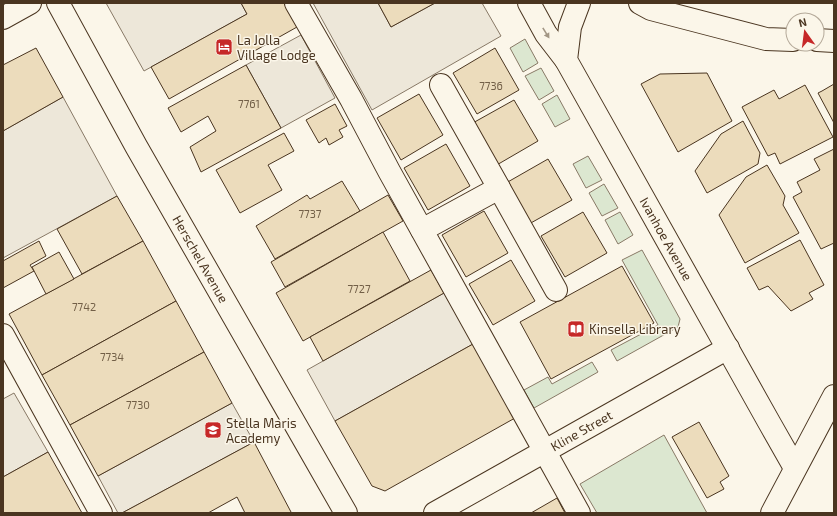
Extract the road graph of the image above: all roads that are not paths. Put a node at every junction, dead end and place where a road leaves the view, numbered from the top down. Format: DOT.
graph roads {
  1 [pos="30,3"];
  2 [pos="58,3"];
  3 [pos="296,3"];
  4 [pos="529,3"];
  5 [pos="579,3"];
  6 [pos="640,3"];
  7 [pos="3,18"];
  8 [pos="785,40"];
  9 [pos="566,60"];
  10 [pos="441,86"];
  11 [pos="499,188"];
  12 [pos="422,230"];
  13 [pos="556,290"];
  14 [pos="3,335"];
  15 [pos="728,348"];
  16 [pos="834,396"];
  17 [pos="545,452"];
  18 [pos="796,468"];
  19 [pos="101,513"];
  20 [pos="346,513"];
  21 [pos="435,513"];
  22 [pos="579,513"];
  23 [pos="772,513"];
  1 -- 7 [label="street"];
  2 -- 20 [label="street, Herschel Avenue"];
  3 -- 12 [label="street"];
  4 -- 9 [label="street, Ivanhoe Avenue, one-way"];
  5 -- 9 [label="street"];
  6 -- 8 [label="street"];
  9 -- 15 [label="street, Ivanhoe Avenue"];
  10 -- 11 [label="street"];
  11 -- 12 [label="street"];
  11 -- 13 [label="street"];
  12 -- 17 [label="street"];
  14 -- 19 [label="street"];
  15 -- 17 [label="street, Kline Street"];
  15 -- 18 [label="street, Ivanhoe Avenue"];
  16 -- 18 [label="street"];
  17 -- 21 [label="street, Kline Street"];
  17 -- 22 [label="street"];
  18 -- 23 [label="street"];
}
